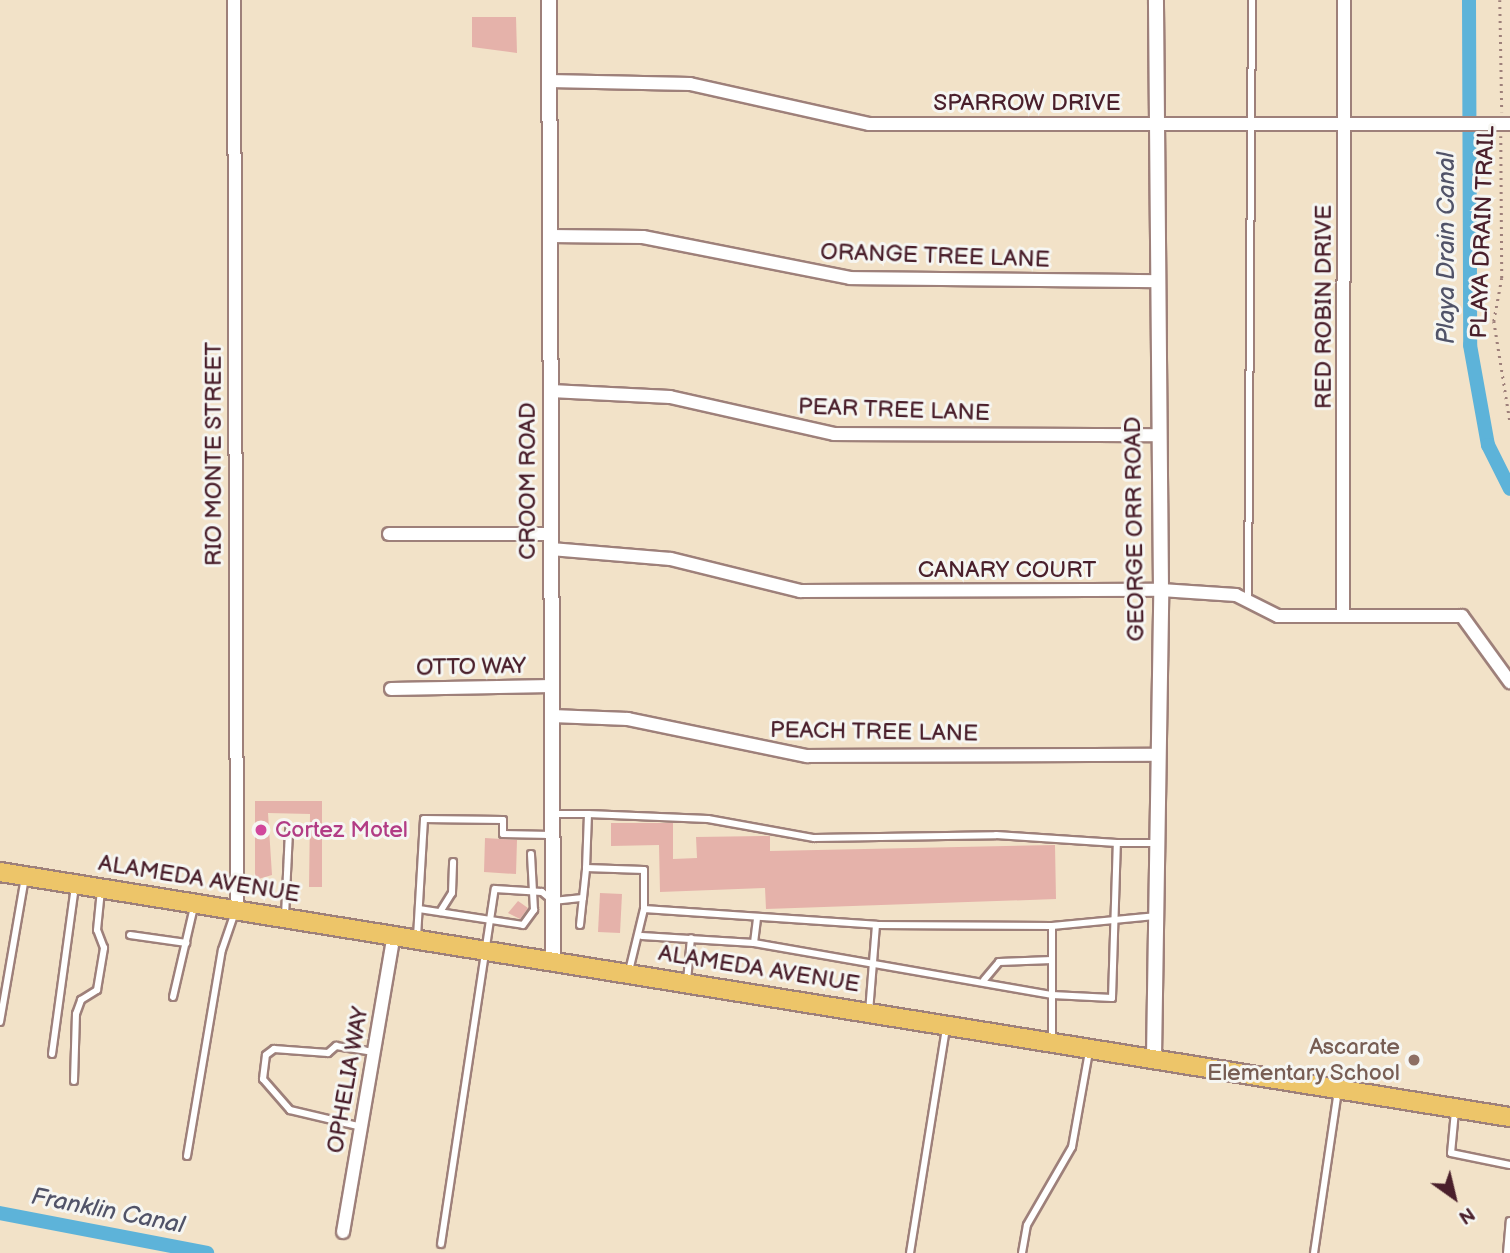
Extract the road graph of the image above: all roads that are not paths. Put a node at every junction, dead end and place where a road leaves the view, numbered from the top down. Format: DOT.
graph roads {
  1 [pos="234,0"];
  2 [pos="549,0"];
  3 [pos="1156,0"];
  4 [pos="1252,0"];
  5 [pos="1345,0"];
  6 [pos="549,81"];
  7 [pos="1159,123"];
  8 [pos="1253,124"];
  9 [pos="1346,124"];
  10 [pos="1501,125"];
  11 [pos="550,236"];
  12 [pos="1156,281"];
  13 [pos="551,391"];
  14 [pos="1157,435"];
  15 [pos="389,534"];
  16 [pos="551,541"];
  17 [pos="1161,590"];
  18 [pos="1248,600"];
  19 [pos="1343,615"];
  20 [pos="1510,682"];
  21 [pos="552,686"];
  22 [pos="391,689"];
  23 [pos="552,716"];
  24 [pos="1157,755"];
  25 [pos="553,814"];
  26 [pos="588,814"];
  27 [pos="289,830"];
  28 [pos="553,835"];
  29 [pos="1117,843"];
  30 [pos="1156,843"];
  31 [pos="531,854"];
  32 [pos="453,862"];
  33 [pos="586,868"];
  34 [pos="0,872"];
  35 [pos="26,876"];
  36 [pos="75,884"];
  37 [pos="101,888"];
  38 [pos="533,892"];
  39 [pos="583,898"];
  40 [pos="196,901"];
  41 [pos="553,901"];
  42 [pos="237,907"];
  43 [pos="419,909"];
  44 [pos="644,909"];
  45 [pos="440,912"];
  46 [pos="285,916"];
  47 [pos="1155,916"];
  48 [pos="757,919"];
  49 [pos="1119,919"];
  50 [pos="492,920"];
  51 [pos="580,925"];
  52 [pos="876,925"];
  53 [pos="1052,926"];
  54 [pos="130,935"];
  55 [pos="394,935"];
  56 [pos="642,936"];
  57 [pos="691,938"];
  58 [pos="417,939"];
  59 [pos="186,943"];
  60 [pos="754,943"];
  61 [pos="490,951"];
  62 [pos="873,959"];
  63 [pos="1052,960"];
  64 [pos="553,962"];
  65 [pos="628,974"];
  66 [pos="984,980"];
  67 [pos="687,983"];
  68 [pos="1052,995"];
  69 [pos="173,997"];
  70 [pos="869,1012"];
  71 [pos="0,1023"];
  72 [pos="947,1024"];
  73 [pos="1052,1041"];
  74 [pos="1090,1047"];
  75 [pos="374,1052"];
  76 [pos="52,1054"];
  77 [pos="1154,1057"];
  78 [pos="74,1081"];
  79 [pos="1338,1089"];
  80 [pos="1455,1109"];
  81 [pos="1510,1117"];
  82 [pos="362,1127"];
  83 [pos="187,1156"];
  84 [pos="1510,1165"];
  85 [pos="1510,1222"];
  86 [pos="343,1232"];
  87 [pos="441,1244"];
  88 [pos="910,1253"];
  89 [pos="1022,1253"];
  90 [pos="1314,1253"];
  91 [pos="1507,1253"];
  1 -- 42 [label="street, RIO MONTE STREET"];
  2 -- 6 [label="street, CROOM ROAD"];
  3 -- 7 [label="street, GEORGE ORR ROAD"];
  4 -- 8 [label="lane"];
  5 -- 9 [label="street, RED ROBIN DRIVE"];
  6 -- 7 [label="street, SPARROW DRIVE"];
  6 -- 11 [label="street, CROOM ROAD"];
  7 -- 8 [label="street, SPARROW DRIVE"];
  7 -- 12 [label="street, GEORGE ORR ROAD"];
  8 -- 9 [label="street, SPARROW DRIVE"];
  8 -- 18 [label="lane"];
  9 -- 10 [label="street, SPARROW DRIVE"];
  9 -- 19 [label="street, RED ROBIN DRIVE"];
  11 -- 12 [label="street, ORANGE TREE LANE"];
  11 -- 13 [label="street, CROOM ROAD"];
  12 -- 14 [label="street, GEORGE ORR ROAD"];
  13 -- 14 [label="street, PEAR TREE LANE"];
  13 -- 16 [label="street, CROOM ROAD"];
  14 -- 17 [label="street, GEORGE ORR ROAD"];
  15 -- 16 [label="street, CANARY COURT"];
  16 -- 17 [label="street, CANARY COURT"];
  16 -- 21 [label="street, CROOM ROAD"];
  17 -- 18 [label="street, CANARY COURT"];
  17 -- 24 [label="street, GEORGE ORR ROAD"];
  18 -- 19 [label="street, CANARY COURT"];
  19 -- 20 [label="street, CANARY COURT"];
  21 -- 22 [label="street, OTTO WAY"];
  21 -- 23 [label="street, CROOM ROAD"];
  23 -- 24 [label="street, PEACH TREE LANE"];
  23 -- 25 [label="street, CROOM ROAD"];
  24 -- 30 [label="street, GEORGE ORR ROAD"];
  25 -- 26 [label="lane"];
  25 -- 28 [label="street, CROOM ROAD"];
  26 -- 29 [label="lane"];
  26 -- 33 [label="lane"];
  27 -- 46 [label="lane"];
  28 -- 41 [label="street, CROOM ROAD"];
  28 -- 43 [label="lane"];
  29 -- 30 [label="lane"];
  29 -- 49 [label="lane"];
  30 -- 47 [label="street, GEORGE ORR ROAD"];
  31 -- 38 [label="lane"];
  32 -- 45 [label="lane"];
  33 -- 39 [label="lane"];
  33 -- 44 [label="lane"];
  34 -- 35 [label="main road, ALAMEDA AVENUE"];
  35 -- 36 [label="main road, ALAMEDA AVENUE"];
  35 -- 71 [label="lane"];
  36 -- 37 [label="main road, ALAMEDA AVENUE"];
  36 -- 76 [label="lane"];
  37 -- 40 [label="main road, ALAMEDA AVENUE"];
  37 -- 78 [label="lane"];
  38 -- 41 [label="lane"];
  38 -- 50 [label="lane"];
  38 -- 50 [label="lane"];
  39 -- 41 [label="lane"];
  39 -- 51 [label="lane"];
  40 -- 42 [label="main road, ALAMEDA AVENUE"];
  40 -- 59 [label="lane"];
  41 -- 64 [label="street, CROOM ROAD"];
  42 -- 46 [label="main road, ALAMEDA AVENUE"];
  42 -- 83 [label="lane"];
  43 -- 45 [label="lane"];
  43 -- 58 [label="lane"];
  44 -- 48 [label="lane"];
  44 -- 56 [label="lane"];
  45 -- 50 [label="lane"];
  46 -- 55 [label="main road, ALAMEDA AVENUE"];
  47 -- 49 [label="lane"];
  47 -- 77 [label="street, GEORGE ORR ROAD"];
  48 -- 52 [label="lane"];
  48 -- 60 [label="lane"];
  49 -- 53 [label="lane"];
  49 -- 68 [label="lane"];
  50 -- 61 [label="lane"];
  52 -- 53 [label="lane"];
  52 -- 62 [label="lane"];
  53 -- 63 [label="lane"];
  54 -- 59 [label="lane"];
  55 -- 58 [label="main road, ALAMEDA AVENUE"];
  55 -- 75 [label="street, OPHELIA WAY"];
  56 -- 57 [label="lane"];
  56 -- 65 [label="lane"];
  57 -- 60 [label="lane"];
  57 -- 67 [label="lane"];
  58 -- 61 [label="main road, ALAMEDA AVENUE"];
  59 -- 69 [label="lane"];
  60 -- 62 [label="lane"];
  61 -- 64 [label="main road, ALAMEDA AVENUE"];
  61 -- 87 [label="lane"];
  62 -- 66 [label="lane"];
  62 -- 70 [label="lane"];
  63 -- 66 [label="lane"];
  63 -- 68 [label="lane"];
  64 -- 65 [label="main road, ALAMEDA AVENUE"];
  65 -- 67 [label="main road, ALAMEDA AVENUE"];
  66 -- 68 [label="lane"];
  67 -- 70 [label="main road, ALAMEDA AVENUE"];
  68 -- 73 [label="lane"];
  70 -- 72 [label="main road, ALAMEDA AVENUE"];
  72 -- 73 [label="main road, ALAMEDA AVENUE"];
  72 -- 88 [label="lane"];
  73 -- 74 [label="main road, ALAMEDA AVENUE"];
  74 -- 77 [label="main road, ALAMEDA AVENUE"];
  74 -- 89 [label="lane"];
  75 -- 82 [label="street, OPHELIA WAY"];
  75 -- 82 [label="lane"];
  77 -- 79 [label="main road, ALAMEDA AVENUE"];
  79 -- 80 [label="main road, ALAMEDA AVENUE"];
  79 -- 90 [label="lane"];
  80 -- 81 [label="main road, ALAMEDA AVENUE"];
  80 -- 84 [label="lane"];
  82 -- 86 [label="street, OPHELIA WAY"];
  85 -- 91 [label="lane"];
}
